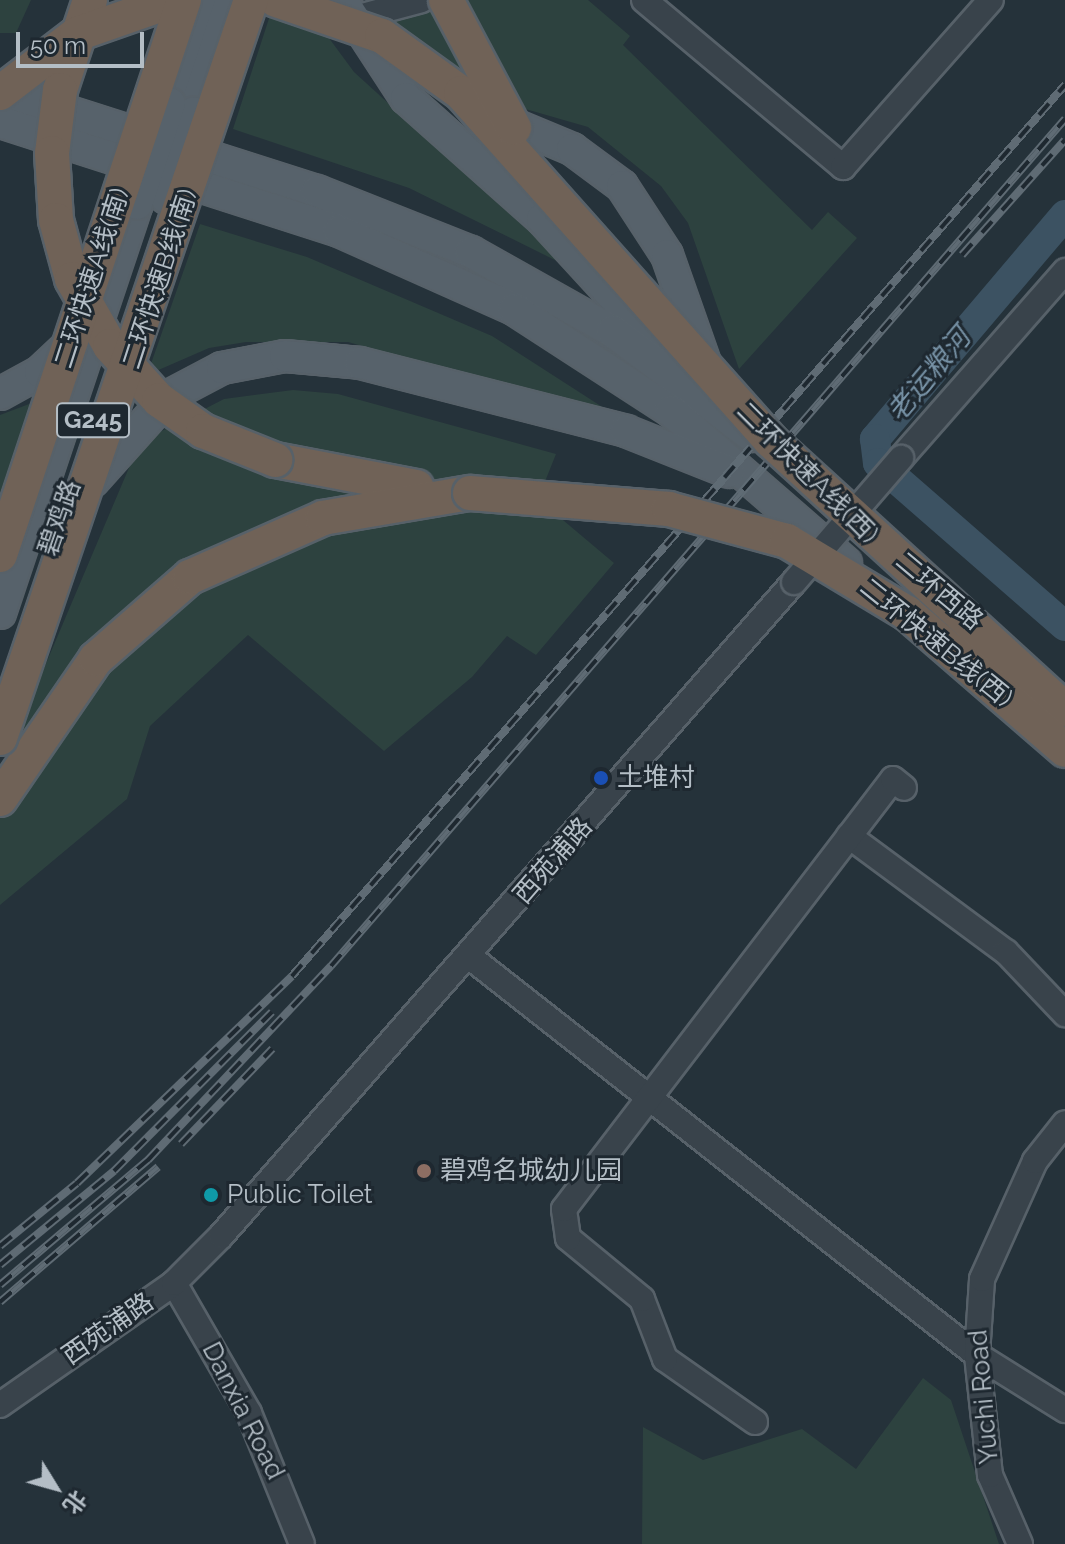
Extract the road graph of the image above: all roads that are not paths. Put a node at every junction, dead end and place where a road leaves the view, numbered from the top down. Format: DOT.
graph roads {
  1 [pos="90,0"];
  2 [pos="174,0"];
  3 [pos="184,0"];
  4 [pos="204,0"];
  5 [pos="231,0"];
  6 [pos="251,0"];
  7 [pos="276,0"];
  8 [pos="422,0"];
  9 [pos="446,0"];
  10 [pos="644,0"];
  11 [pos="991,0"];
  12 [pos="350,16"];
  13 [pos="0,92"];
  14 [pos="182,107"];
  15 [pos="0,122"];
  16 [pos="149,208"];
  17 [pos="574,213"];
  18 [pos="123,246"];
  19 [pos="1065,271"];
  20 [pos="0,394"];
  21 [pos="740,426"];
  22 [pos="470,493"];
  23 [pos="790,513"];
  24 [pos="0,555"];
  25 [pos="11,620"];
  26 [pos="0,686"];
  27 [pos="1065,695"];
  28 [pos="1065,709"];
  29 [pos="0,738"];
  30 [pos="1065,750"];
  31 [pos="1065,765"];
  32 [pos="904,788"];
  33 [pos="0,799"];
  34 [pos="849,836"];
  35 [pos="470,957"];
  36 [pos="1065,1014"];
  37 [pos="647,1096"];
  38 [pos="1065,1123"];
  39 [pos="174,1283"];
  40 [pos="977,1355"];
  41 [pos="0,1405"];
  42 [pos="1065,1410"];
  43 [pos="755,1422"];
  44 [pos="302,1544"];
  45 [pos="1020,1544"];
  1 -- 22 [label="highway, bridge"];
  2 -- 13 [label="highway, bridge"];
  3 -- 24 [label="highway, 二环快速A线(南), bridge"];
  4 -- 14 [label="main road, 碧鸡路 / G245"];
  5 -- 14 [label="main road, 碧鸡路 / G245"];
  6 -- 29 [label="highway, 二环快速B线(南), bridge"];
  7 -- 17 [label="highway, bridge"];
  8 -- 12 [label="street"];
  9 -- 17 [label="highway, bridge"];
  10 -- 11 [label="street"];
  12 -- 21 [label="main road"];
  12 -- 21 [label="main road"];
  13 -- 21 [label="main road"];
  14 -- 16 [label="main road, 碧鸡路 / G245, bridge"];
  15 -- 23 [label="main road"];
  16 -- 18 [label="main road, 碧鸡路 / G245"];
  16 -- 25 [label="main road, 碧鸡路 / G245"];
  17 -- 28 [label="highway, 二环快速A线(西), bridge"];
  18 -- 20 [label="main road"];
  18 -- 25 [label="main road, 碧鸡路 / G245"];
  19 -- 35 [label="street, 西苑浦路, bridge"];
  21 -- 27 [label="main road, 二环西路"];
  22 -- 30 [label="highway, 二环快速B线(西), bridge"];
  22 -- 33 [label="highway"];
  23 -- 25 [label="main road"];
  23 -- 31 [label="main road, 二环西路"];
  25 -- 26 [label="main road, G245"];
  32 -- 34 [label="street"];
  34 -- 36 [label="street"];
  34 -- 37 [label="street"];
  35 -- 37 [label="street"];
  35 -- 39 [label="street, 西苑浦路"];
  37 -- 40 [label="street"];
  37 -- 43 [label="street"];
  38 -- 40 [label="street, Yuchi Road"];
  39 -- 41 [label="street, 西苑浦路"];
  39 -- 44 [label="street, Danxia Road"];
  40 -- 42 [label="street"];
  40 -- 45 [label="street, Yuchi Road"];
}
